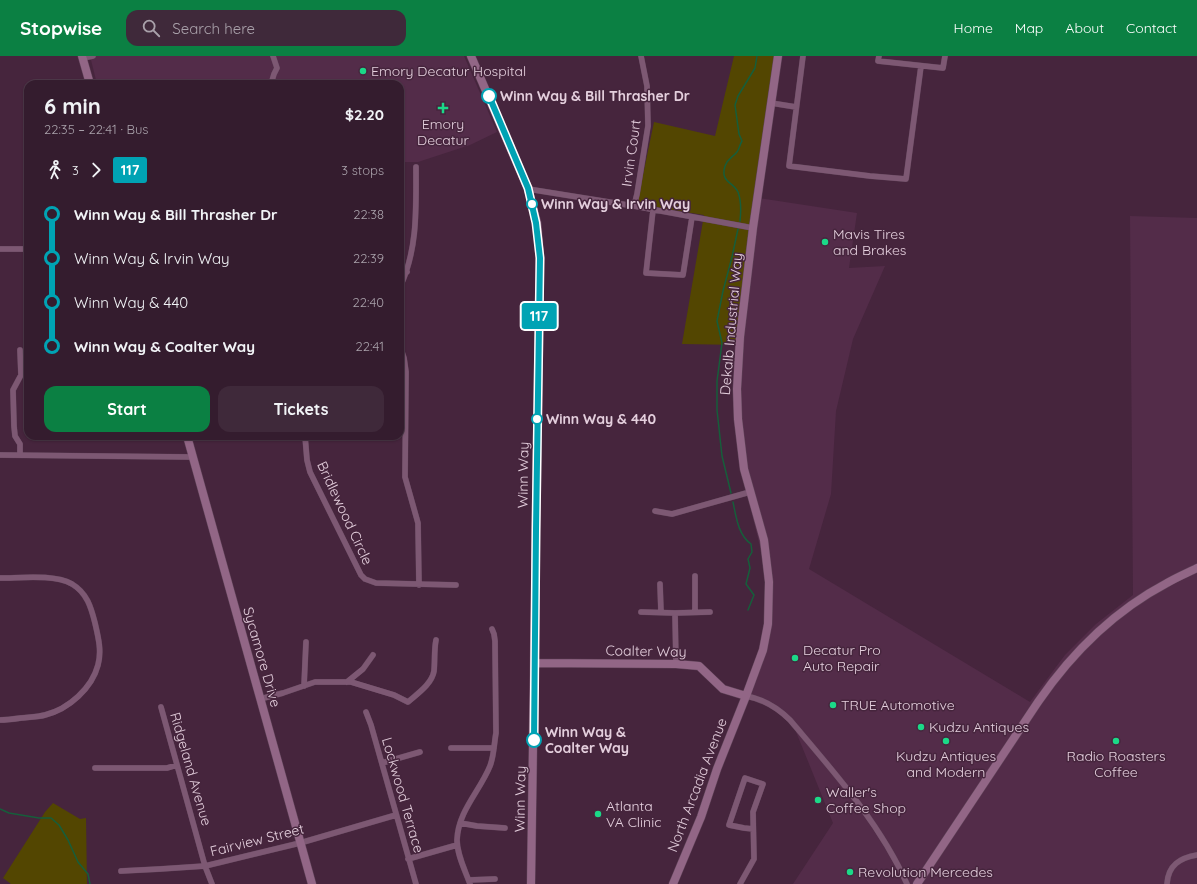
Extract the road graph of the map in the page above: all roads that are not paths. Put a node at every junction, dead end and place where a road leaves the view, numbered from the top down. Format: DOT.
graph roads {
  1 [pos="93,56"];
  2 [pos="273,56"];
  3 [pos="471,56"];
  4 [pos="641,56"];
  5 [pos="778,56"];
  6 [pos="803,56"];
  7 [pos="879,56"];
  8 [pos="945,56"];
  9 [pos="82,57"];
  10 [pos="921,66"];
  11 [pos="89,80"];
  12 [pos="272,80"];
  13 [pos="771,103"];
  14 [pos="796,107"];
  15 [pos="416,167"];
  16 [pos="528,188"];
  17 [pos="634,206"];
  18 [pos="653,210"];
  19 [pos="692,217"];
  20 [pos="753,228"];
  21 [pos="24,248"];
  22 [pos="0,250"];
  23 [pos="404,270"];
  24 [pos="407,272"];
  25 [pos="404,278"];
  26 [pos="20,350"];
  27 [pos="404,358"];
  28 [pos="188,440"];
  29 [pos="306,440"];
  30 [pos="0,455"];
  31 [pos="20,455"];
  32 [pos="192,457"];
  33 [pos="750,492"];
  34 [pos="655,511"];
  35 [pos="1197,568"];
  36 [pos="695,576"];
  37 [pos="0,578"];
  38 [pos="660,584"];
  39 [pos="418,585"];
  40 [pos="456,585"];
  41 [pos="641,612"];
  42 [pos="661,612"];
  43 [pos="675,612"];
  44 [pos="695,612"];
  45 [pos="710,612"];
  46 [pos="492,629"];
  47 [pos="436,640"];
  48 [pos="306,642"];
  49 [pos="373,655"];
  50 [pos="535,663"];
  51 [pos="676,664"];
  52 [pos="347,682"];
  53 [pos="304,686"];
  54 [pos="746,696"];
  55 [pos="260,699"];
  56 [pos="161,707"];
  57 [pos="366,712"];
  58 [pos="0,720"];
  59 [pos="451,748"];
  60 [pos="494,748"];
  61 [pos="420,752"];
  62 [pos="382,763"];
  63 [pos="177,765"];
  64 [pos="95,768"];
  65 [pos="396,815"];
  66 [pos="460,823"];
  67 [pos="505,828"];
  68 [pos="754,829"];
  69 [pos="300,843"];
  70 [pos="457,845"];
  71 [pos="1197,855"];
  72 [pos="408,859"];
  73 [pos="205,866"];
  74 [pos="121,871"];
  75 [pos="494,879"];
  76 [pos="470,882"];
  77 [pos="212,884"];
  78 [pos="312,884"];
  79 [pos="416,884"];
  80 [pos="532,884"];
  81 [pos="673,884"];
  82 [pos="740,884"];
  83 [pos="907,884"];
  84 [pos="917,884"];
  85 [pos="1167,884"];
  1 -- 9 [label="street"];
  2 -- 12 [label="street"];
  3 -- 16 [label="street, Winn Way"];
  4 -- 17 [label="street, Irvin Court"];
  5 -- 13 [label="street, Dekalb Industrial Way"];
  6 -- 14 [label="street"];
  7 -- 10 [label="street"];
  8 -- 10 [label="street"];
  9 -- 11 [label="street"];
  10 -- 14 [label="street"];
  13 -- 14 [label="street"];
  13 -- 20 [label="street, Dekalb Industrial Way"];
  15 -- 24 [label="street"];
  16 -- 17 [label="street"];
  16 -- 50 [label="street, Winn Way"];
  17 -- 18 [label="street"];
  18 -- 19 [label="street"];
  18 -- 19 [label="street"];
  19 -- 20 [label="street"];
  20 -- 33 [label="street, Dekalb Industrial Way"];
  21 -- 22 [label="street"];
  23 -- 24 [label="street"];
  24 -- 25 [label="street"];
  26 -- 31 [label="street"];
  27 -- 39 [label="street"];
  28 -- 32 [label="street, Sycamore Drive"];
  29 -- 39 [label="street, Bridlewood Circle"];
  30 -- 31 [label="street"];
  31 -- 32 [label="street"];
  32 -- 55 [label="street, Sycamore Drive"];
  33 -- 34 [label="street"];
  33 -- 54 [label="street, Dekalb Industrial Way"];
  35 -- 84 [label="street"];
  36 -- 44 [label="street"];
  37 -- 58 [label="street"];
  38 -- 42 [label="street"];
  39 -- 40 [label="street, Bridlewood Circle"];
  41 -- 42 [label="street"];
  42 -- 43 [label="street"];
  43 -- 44 [label="street"];
  43 -- 51 [label="street"];
  44 -- 45 [label="street"];
  46 -- 60 [label="street"];
  47 -- 52 [label="street"];
  48 -- 53 [label="street"];
  49 -- 52 [label="street"];
  50 -- 51 [label="street, Coalter Way"];
  50 -- 80 [label="street, Winn Way"];
  51 -- 54 [label="street, Coalter Way"];
  52 -- 53 [label="street"];
  53 -- 55 [label="street"];
  54 -- 81 [label="street, North Arcadia Avenue"];
  54 -- 83 [label="street"];
  55 -- 69 [label="street, Sycamore Drive"];
  56 -- 63 [label="street, Ridgeland Avenue"];
  57 -- 62 [label="street, Lockwood Terrace"];
  59 -- 60 [label="street"];
  60 -- 66 [label="street"];
  61 -- 62 [label="street"];
  62 -- 65 [label="street, Lockwood Terrace"];
  63 -- 64 [label="street"];
  63 -- 73 [label="street, Ridgeland Avenue"];
  65 -- 69 [label="street, Fairview Street"];
  65 -- 72 [label="street, Lockwood Terrace"];
  66 -- 67 [label="street"];
  66 -- 70 [label="street"];
  68 -- 68 [label="street"];
  68 -- 82 [label="street"];
  69 -- 73 [label="street, Fairview Street"];
  69 -- 78 [label="street, Sycamore Drive"];
  70 -- 72 [label="street"];
  70 -- 76 [label="street"];
  71 -- 85 [label="street"];
  72 -- 79 [label="street, Lockwood Terrace"];
  73 -- 74 [label="street, Fairview Street"];
  73 -- 77 [label="street, Ridgeland Avenue"];
  75 -- 76 [label="street"];
}
